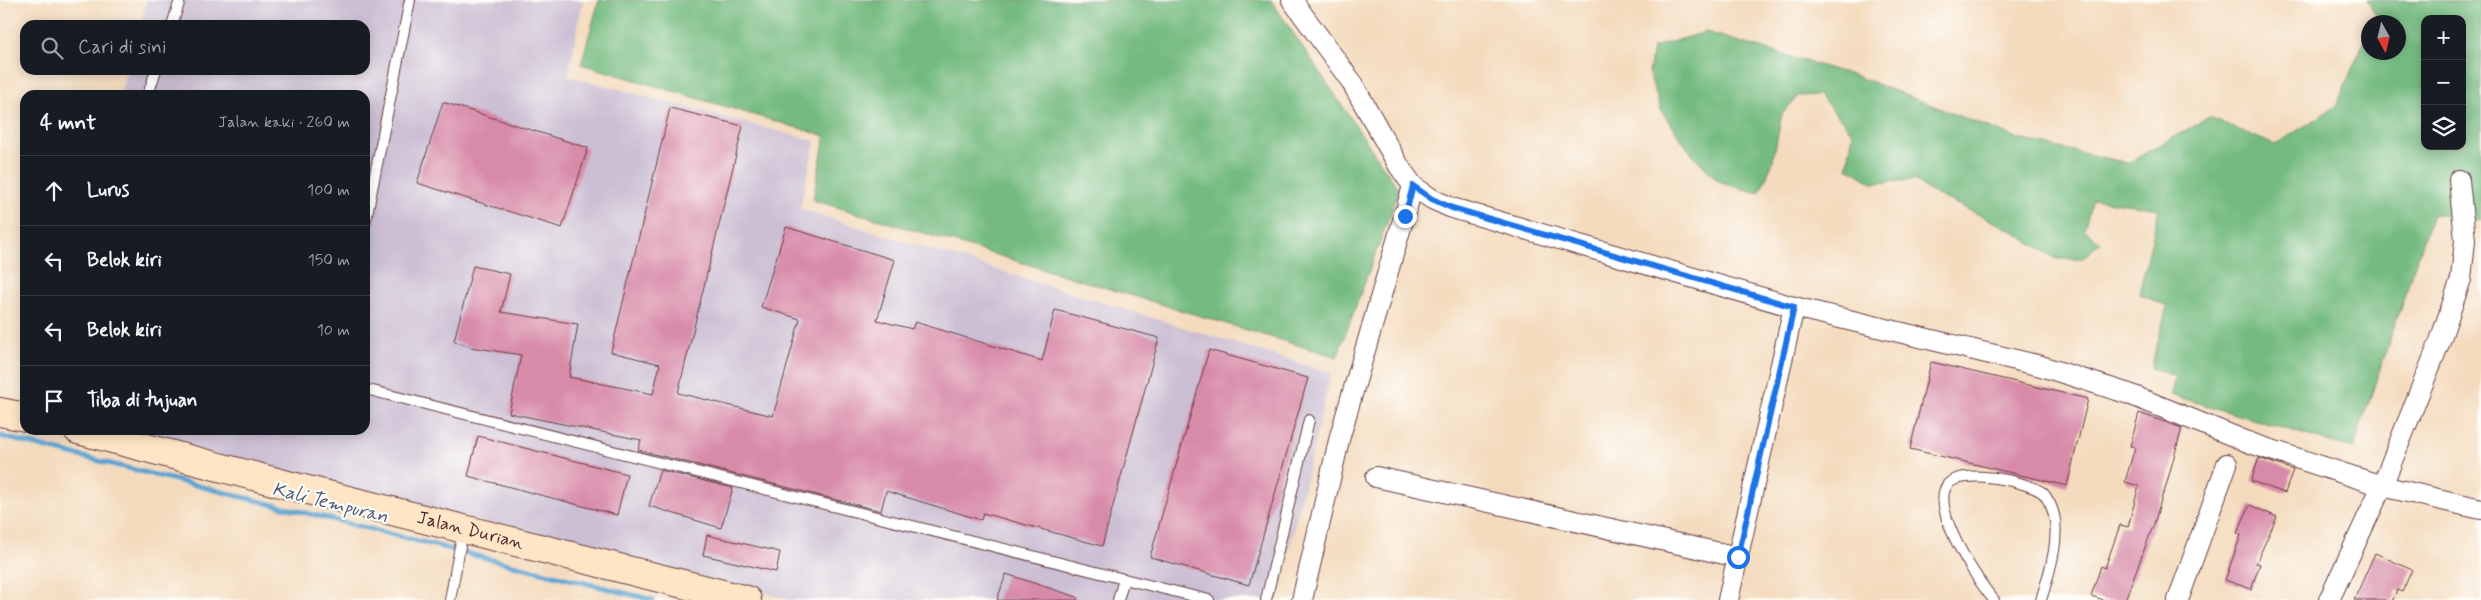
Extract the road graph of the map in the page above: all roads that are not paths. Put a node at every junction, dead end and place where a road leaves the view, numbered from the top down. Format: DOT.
graph roads {
  1 [pos="180,0"];
  2 [pos="410,0"];
  3 [pos="1292,0"];
  4 [pos="174,20"];
  5 [pos="154,75"];
  6 [pos="150,90"];
  7 [pos="2459,180"];
  8 [pos="1413,186"];
  9 [pos="370,199"];
  10 [pos="1794,307"];
  11 [pos="370,390"];
  12 [pos="0,412"];
  13 [pos="20,417"];
  14 [pos="1309,420"];
  15 [pos="96,435"];
  16 [pos="2227,464"];
  17 [pos="1376,477"];
  18 [pos="2382,486"];
  19 [pos="2481,508"];
  20 [pos="462,538"];
  21 [pos="1738,557"];
  22 [pos="1124,579"];
  23 [pos="450,600"];
  24 [pos="747,600"];
  25 [pos="1118,600"];
  26 [pos="1209,600"];
  27 [pos="1266,600"];
  28 [pos="1302,600"];
  29 [pos="1728,600"];
  30 [pos="1994,600"];
  31 [pos="2041,600"];
  32 [pos="2178,600"];
  33 [pos="2330,600"];
  1 -- 4 [label="lane"];
  2 -- 9 [label="lane"];
  3 -- 8 [label="street"];
  5 -- 6 [label="lane"];
  7 -- 18 [label="street"];
  8 -- 10 [label="street"];
  8 -- 28 [label="street"];
  10 -- 18 [label="street"];
  10 -- 21 [label="street"];
  11 -- 22 [label="lane"];
  12 -- 13 [label="main road"];
  14 -- 27 [label="lane"];
  15 -- 20 [label="main road, Jalan Durian"];
  16 -- 32 [label="street"];
  17 -- 21 [label="street"];
  18 -- 19 [label="street"];
  18 -- 33 [label="street"];
  20 -- 23 [label="lane"];
  20 -- 24 [label="main road, Jalan Durian"];
  21 -- 29 [label="street"];
  22 -- 25 [label="lane"];
  22 -- 26 [label="lane"];
  30 -- 31 [label="lane"];
}
